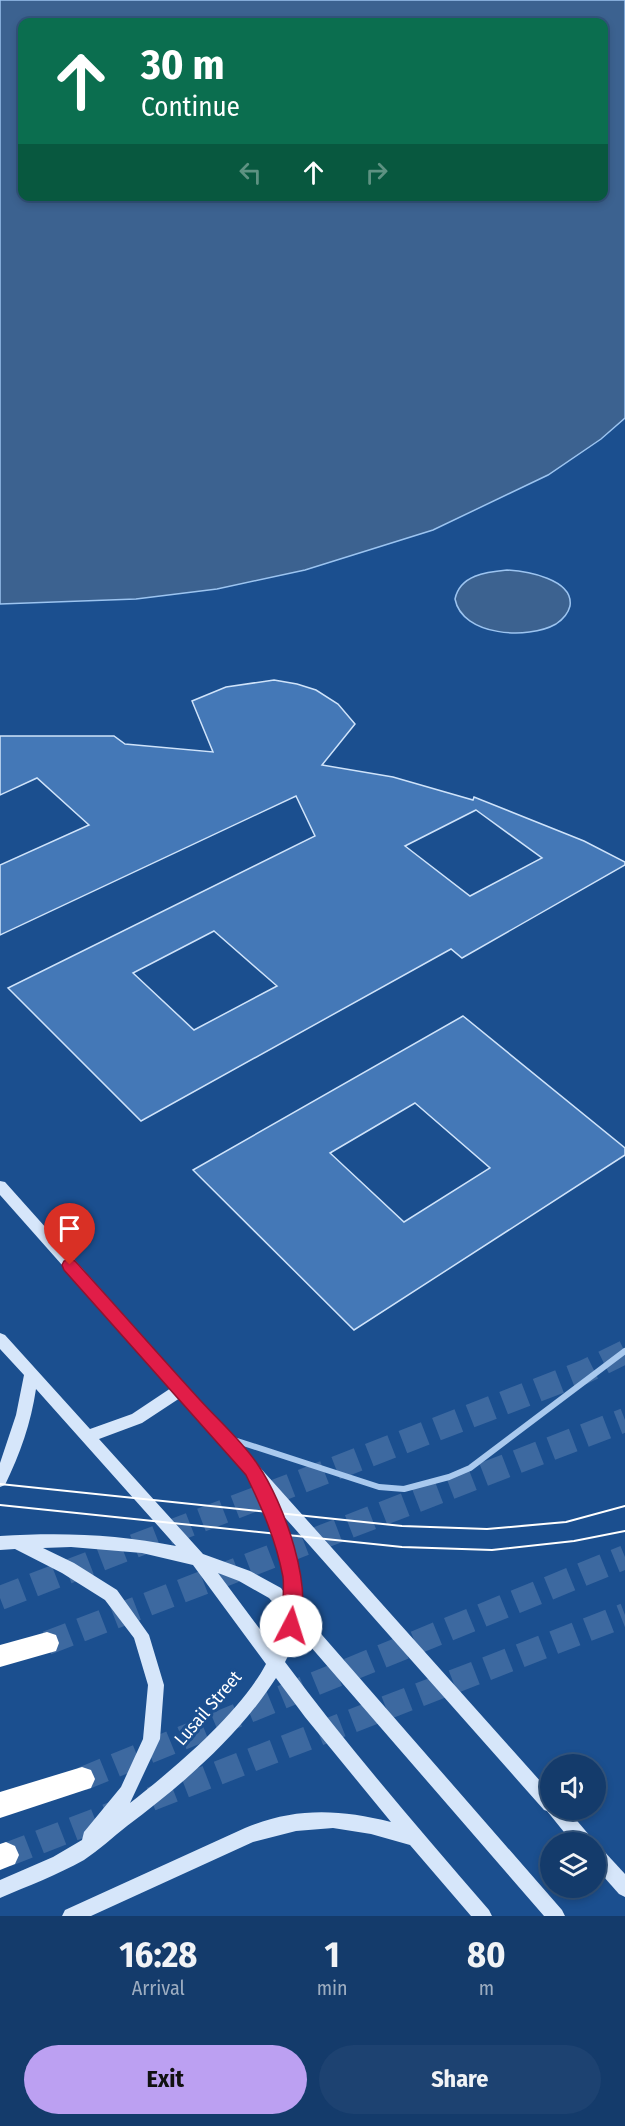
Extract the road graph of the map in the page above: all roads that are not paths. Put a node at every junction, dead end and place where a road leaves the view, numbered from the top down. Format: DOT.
graph roads {
  1 [pos="2,1190"];
  2 [pos="0,1339"];
  3 [pos="625,1351"];
  4 [pos="30,1374"];
  5 [pos="180,1389"];
  6 [pos="87,1436"];
  7 [pos="222,1437"];
  8 [pos="252,1470"];
  9 [pos="0,1480"];
  10 [pos="8,1542"];
  11 [pos="199,1560"];
  12 [pos="294,1614"];
  13 [pos="47,1643"];
  14 [pos="0,1656"];
  15 [pos="276,1664"];
  16 [pos="82,1779"];
  17 [pos="540,1793"];
  18 [pos="0,1805"];
  19 [pos="565,1820"];
  20 [pos="575,1832"];
  21 [pos="415,1838"];
  22 [pos="78,1853"];
  23 [pos="606,1866"];
  24 [pos="625,1888"];
  25 [pos="0,1889"];
  26 [pos="71,1916"];
  27 [pos="483,1916"];
  28 [pos="556,1916"];
  1 -- 5 [label="street"];
  2 -- 4 [label="street"];
  3 -- 7 [label="lane"];
  4 -- 6 [label="street"];
  4 -- 9 [label="street"];
  5 -- 6 [label="street"];
  5 -- 7 [label="street"];
  6 -- 11 [label="street"];
  7 -- 8 [label="street"];
  8 -- 12 [label="street, Lusail Street"];
  8 -- 17 [label="street"];
  10 -- 11 [label="street"];
  10 -- 22 [label="street"];
  11 -- 12 [label="street"];
  11 -- 15 [label="street"];
  12 -- 15 [label="street, Lusail Street"];
  12 -- 28 [label="street"];
  13 -- 14 [label="highway"];
  15 -- 21 [label="street"];
  15 -- 22 [label="street, Lusail Street"];
  16 -- 18 [label="highway"];
  19 -- 20 [label="street"];
  21 -- 26 [label="street"];
  21 -- 27 [label="street"];
  22 -- 25 [label="street, Lusail Street"];
  23 -- 24 [label="street"];
}
